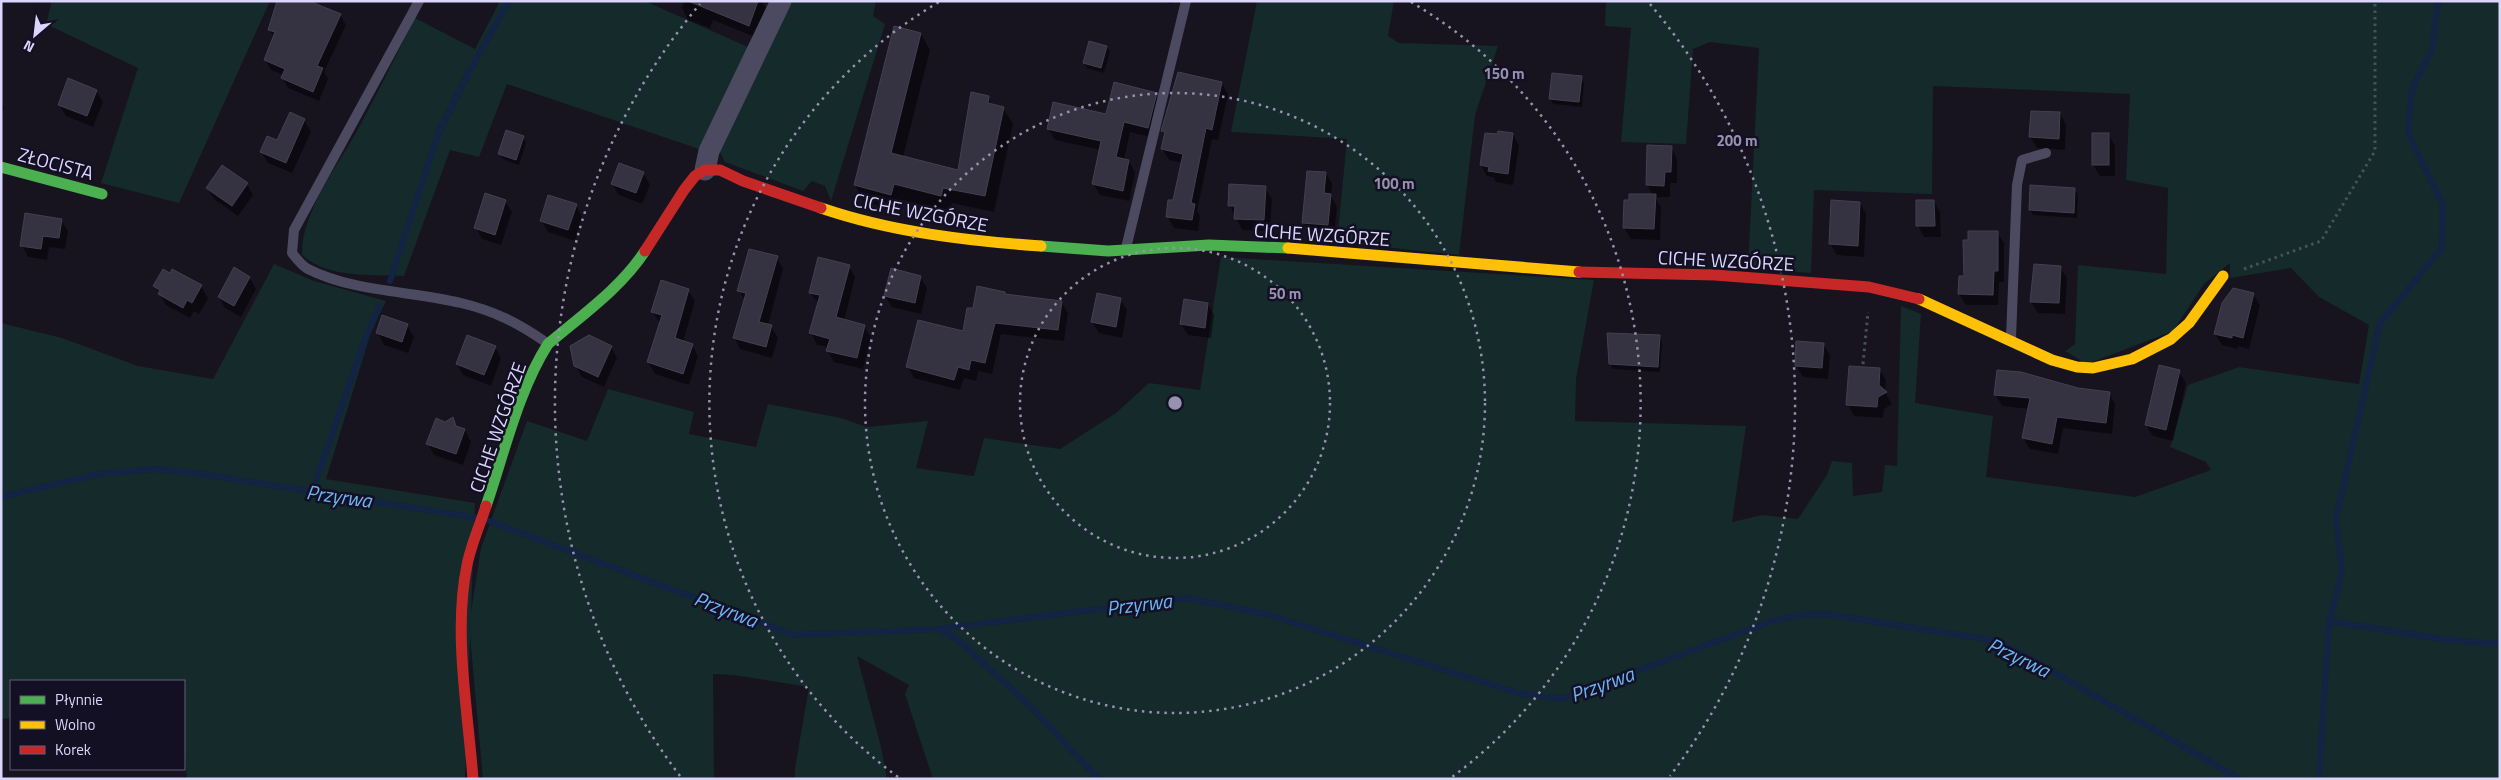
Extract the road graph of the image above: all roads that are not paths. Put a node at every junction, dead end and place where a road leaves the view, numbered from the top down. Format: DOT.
graph roads {
  1 [pos="419,1"];
  2 [pos="781,1"];
  3 [pos="1186,1"];
  4 [pos="2046,154"];
  5 [pos="1,167"];
  6 [pos="705,170"];
  7 [pos="102,194"];
  8 [pos="1126,250"];
  9 [pos="2222,276"];
  10 [pos="2011,341"];
  11 [pos="548,344"];
  12 [pos="473,779"];
  1 -- 11 [label="lane"];
  2 -- 6 [label="street"];
  3 -- 8 [label="lane"];
  4 -- 10 [label="lane"];
  5 -- 7 [label="street, ZŁOCISTA"];
  6 -- 8 [label="street, CICHE WZGÓRZE"];
  6 -- 11 [label="street, CICHE WZGÓRZE"];
  8 -- 10 [label="street, CICHE WZGÓRZE"];
  9 -- 10 [label="street, CICHE WZGÓRZE"];
  11 -- 12 [label="street, CICHE WZGÓRZE"];
}
